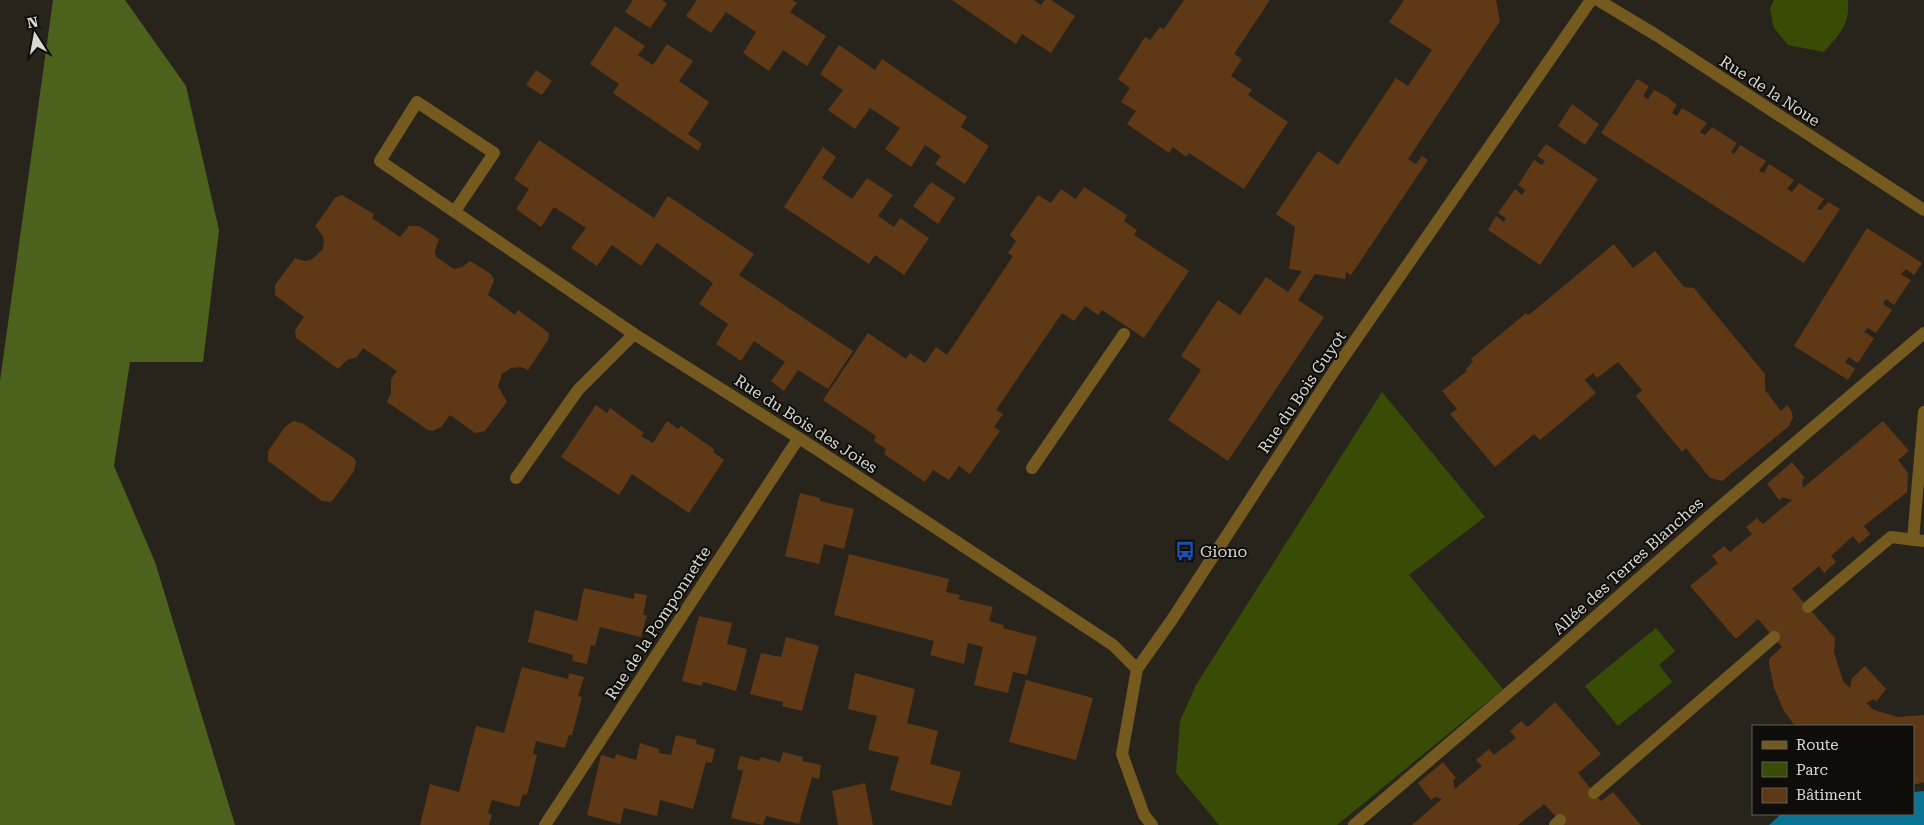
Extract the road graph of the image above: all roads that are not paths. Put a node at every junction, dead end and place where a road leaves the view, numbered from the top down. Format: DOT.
graph roads {
  1 [pos="1590,0"];
  2 [pos="1598,0"];
  3 [pos="1924,210"];
  4 [pos="455,211"];
  5 [pos="634,334"];
  6 [pos="1124,334"];
  7 [pos="1924,334"];
  8 [pos="1924,412"];
  9 [pos="798,439"];
  10 [pos="1032,468"];
  11 [pos="516,478"];
  12 [pos="1919,540"];
  13 [pos="1808,607"];
  14 [pos="1774,637"];
  15 [pos="1137,669"];
  16 [pos="1594,793"];
  17 [pos="545,825"];
  18 [pos="1152,825"];
  19 [pos="1354,825"];
  1 -- 15 [label="street, Rue du Bois Guyot"];
  2 -- 3 [label="street, Rue de la Noue"];
  4 -- 4 [label="street, Rue du Bois des Joies"];
  4 -- 5 [label="street, Rue du Bois des Joies"];
  5 -- 9 [label="street, Rue du Bois des Joies"];
  5 -- 11 [label="street"];
  6 -- 10 [label="street"];
  7 -- 19 [label="street, Allée des Terres Blanches"];
  8 -- 12 [label="street"];
  9 -- 15 [label="street, Rue du Bois des Joies"];
  9 -- 17 [label="street, Rue de la Pomponnette"];
  12 -- 13 [label="street"];
  14 -- 16 [label="street"];
  15 -- 18 [label="street, Rue du Bois Guyot"];
}
